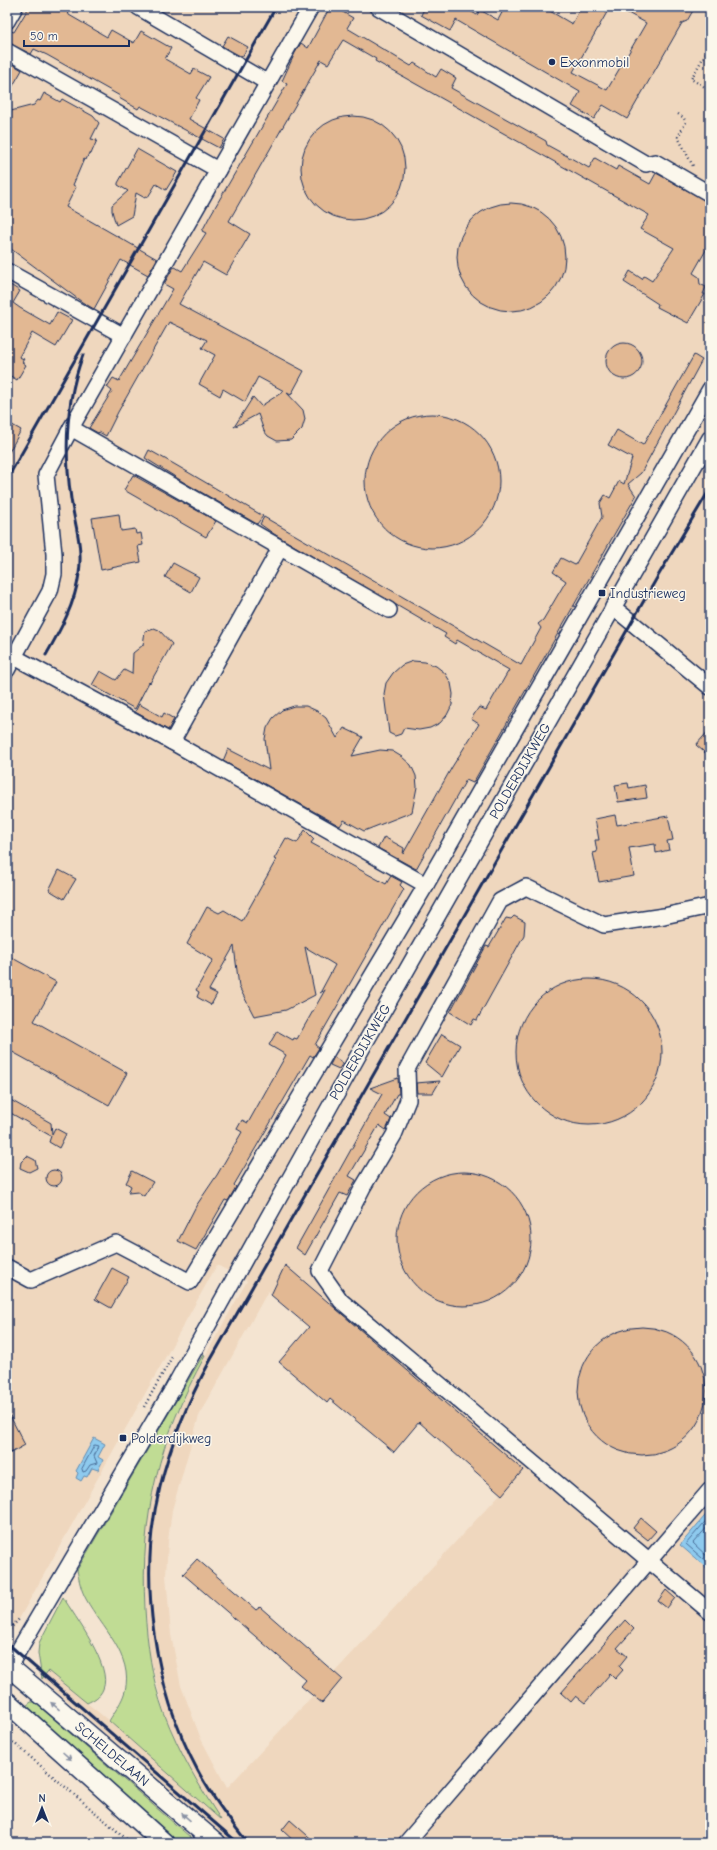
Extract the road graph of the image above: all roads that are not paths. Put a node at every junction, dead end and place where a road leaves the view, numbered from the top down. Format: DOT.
graph roads {
  1 [pos="15,7"];
  2 [pos="138,7"];
  3 [pos="311,7"];
  4 [pos="378,7"];
  5 [pos="7,21"];
  6 [pos="7,51"];
  7 [pos="268,83"];
  8 [pos="218,170"];
  9 [pos="710,194"];
  10 [pos="7,271"];
  11 [pos="124,336"];
  12 [pos="710,389"];
  13 [pos="71,428"];
  14 [pos="710,438"];
  15 [pos="280,548"];
  16 [pos="613,607"];
  17 [pos="389,610"];
  18 [pos="9,660"];
  19 [pos="710,687"];
  20 [pos="172,742"];
  21 [pos="426,885"];
  22 [pos="710,906"];
  23 [pos="7,1266"];
  24 [pos="710,1490"];
  25 [pos="650,1560"];
  26 [pos="710,1612"];
  27 [pos="8,1667"];
  28 [pos="7,1702"];
  29 [pos="164,1843"];
  30 [pos="216,1843"];
  31 [pos="406,1843"];
  1 -- 5 [label="street"];
  2 -- 7 [label="street"];
  3 -- 7 [label="street"];
  4 -- 9 [label="street"];
  6 -- 8 [label="street"];
  7 -- 8 [label="street"];
  8 -- 11 [label="street"];
  10 -- 11 [label="street"];
  11 -- 13 [label="street"];
  12 -- 21 [label="street"];
  13 -- 15 [label="street"];
  13 -- 18 [label="street"];
  14 -- 16 [label="street, POLDERDIJKWEG"];
  15 -- 17 [label="street"];
  15 -- 20 [label="street"];
  16 -- 19 [label="street"];
  16 -- 27 [label="street, POLDERDIJKWEG"];
  18 -- 20 [label="street"];
  20 -- 21 [label="street"];
  21 -- 23 [label="street"];
  22 -- 25 [label="street"];
  24 -- 25 [label="street"];
  25 -- 26 [label="street"];
  25 -- 31 [label="street"];
  30 -- 27 [label="main road, SCHELDELAAN, one-way"];
  28 -- 29 [label="main road, one-way"];
}
